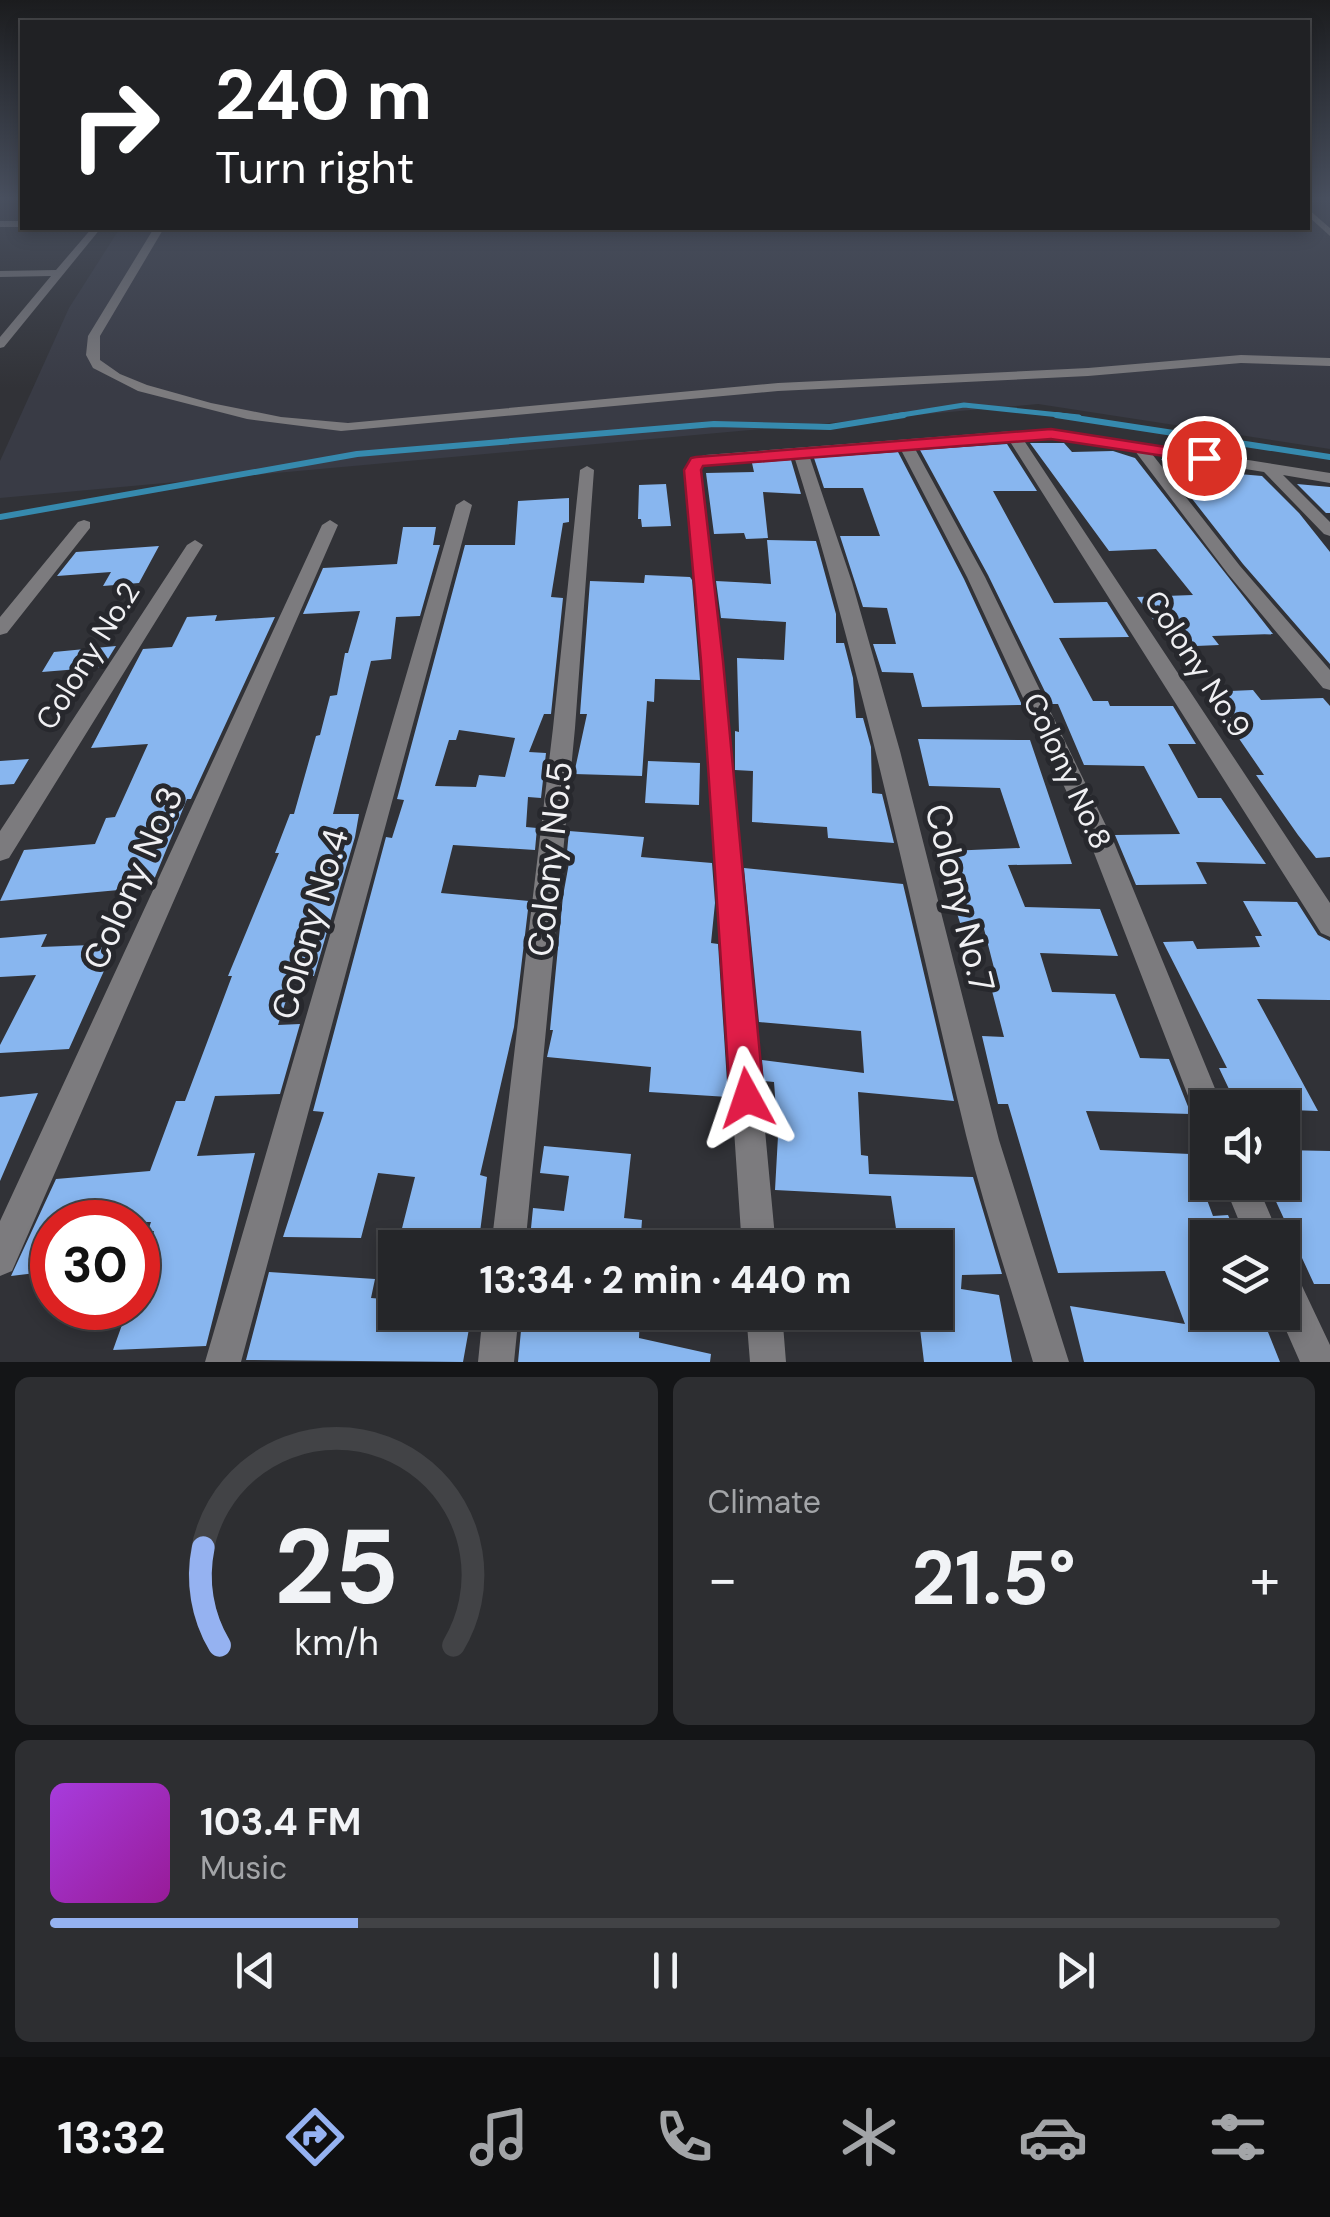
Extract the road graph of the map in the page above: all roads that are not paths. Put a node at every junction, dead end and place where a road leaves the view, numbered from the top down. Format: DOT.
graph roads {
  1 [pos="69,261"];
  2 [pos="139,261"];
  3 [pos="58,273"];
  4 [pos="0,274"];
  5 [pos="0,344"];
  6 [pos="1330,362"];
  7 [pos="1013,435"];
  8 [pos="905,444"];
  9 [pos="1140,448"];
  10 [pos="800,451"];
  11 [pos="1267,468"];
  12 [pos="587,470"];
  13 [pos="1330,478"];
  14 [pos="464,505"];
  15 [pos="84,526"];
  16 [pos="330,526"];
  17 [pos="1330,530"];
  18 [pos="195,545"];
  19 [pos="0,629"];
  20 [pos="1330,683"];
  21 [pos="0,851"];
  22 [pos="1330,925"];
  23 [pos="1201,1090"];
  24 [pos="510,1230"];
  25 [pos="758,1230"];
  26 [pos="0,1259"];
  27 [pos="1300,1320"];
  28 [pos="499,1330"];
  29 [pos="765,1330"];
  30 [pos="224,1362"];
  31 [pos="496,1362"];
  32 [pos="768,1362"];
  33 [pos="1051,1362"];
  34 [pos="1319,1362"];
  1 -- 3 [label="street"];
  2 -- 6 [label="street"];
  3 -- 4 [label="street"];
  3 -- 5 [label="street"];
  7 -- 8 [label="street"];
  7 -- 9 [label="street"];
  7 -- 22 [label="street, Colony No.9"];
  8 -- 10 [label="street"];
  8 -- 23 [label="street, Colony No.8"];
  9 -- 11 [label="street"];
  9 -- 20 [label="street"];
  10 -- 25 [label="street"];
  10 -- 33 [label="street, Colony No.7"];
  11 -- 13 [label="street"];
  11 -- 17 [label="street"];
  12 -- 24 [label="street, Colony No.5"];
  14 -- 30 [label="street, Colony No.4"];
  15 -- 19 [label="street"];
  16 -- 26 [label="street, Colony No.3"];
  18 -- 21 [label="street, Colony No.2"];
  27 -- 34 [label="street"];
  28 -- 31 [label="street"];
  29 -- 32 [label="street"];
}
